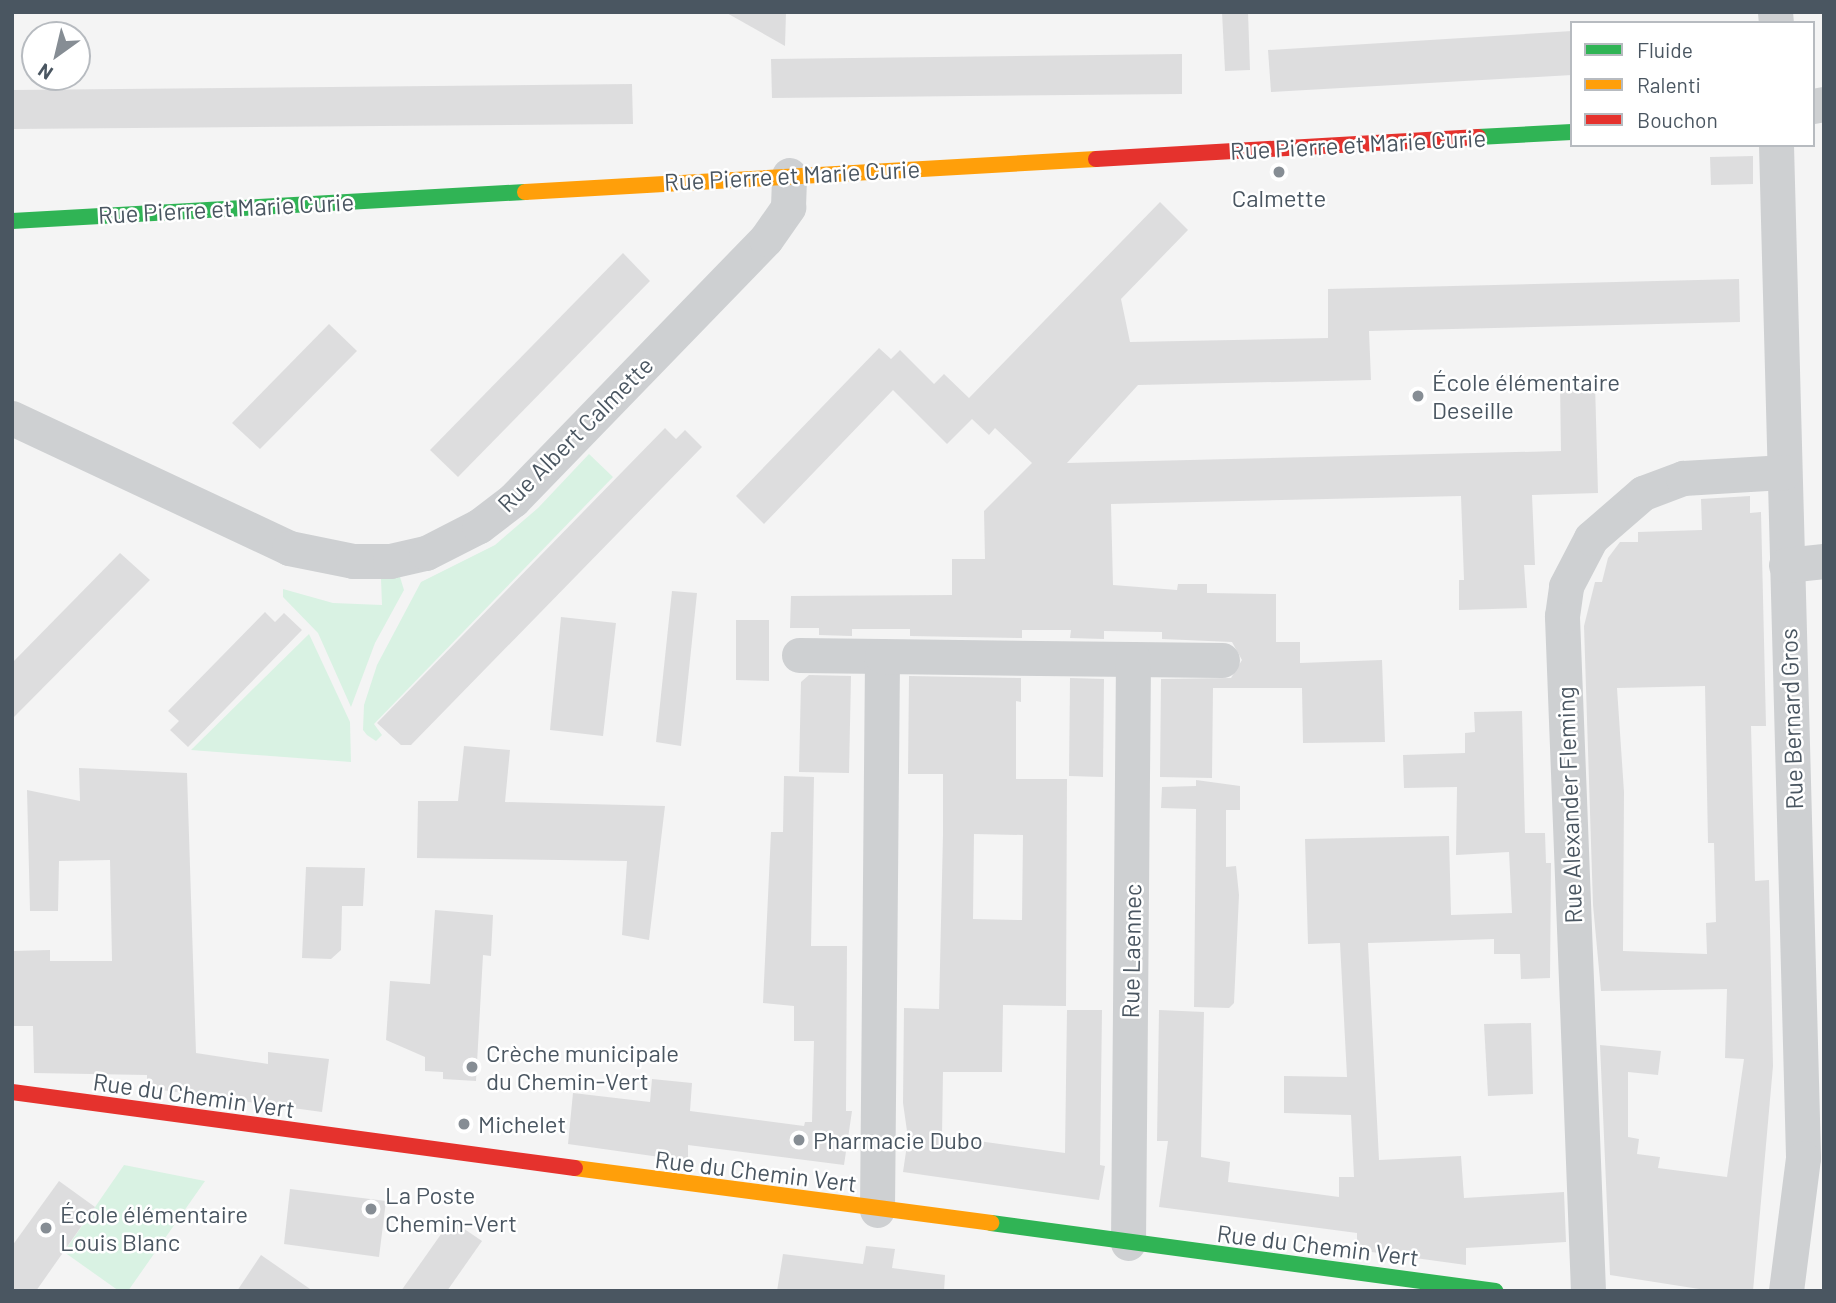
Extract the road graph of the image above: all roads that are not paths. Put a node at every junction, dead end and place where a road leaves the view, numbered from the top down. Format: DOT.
graph roads {
  1 [pos="1570,132"];
  2 [pos="1776,147"];
  3 [pos="789,175"];
  4 [pos="12,221"];
  5 [pos="12,418"];
  6 [pos="1784,472"];
  7 [pos="1824,561"];
  8 [pos="1786,565"];
  9 [pos="799,655"];
  10 [pos="882,656"];
  11 [pos="1133,659"];
  12 [pos="1222,660"];
  13 [pos="12,1092"];
  14 [pos="1824,1127"];
  15 [pos="1803,1158"];
  16 [pos="877,1210"];
  17 [pos="1128,1243"];
  18 [pos="1495,1291"];
  19 [pos="1588,1291"];
  20 [pos="1786,1291"];
  1 -- 3 [label="street, Rue Pierre et Marie Curie"];
  2 -- 6 [label="street, Rue Bernard Gros"];
  3 -- 4 [label="street, Rue Pierre et Marie Curie"];
  3 -- 5 [label="street, Rue Albert Calmette"];
  6 -- 8 [label="street, Rue Bernard Gros"];
  6 -- 19 [label="street, Rue Alexander Fleming"];
  7 -- 8 [label="street"];
  8 -- 15 [label="street, Rue Bernard Gros"];
  9 -- 10 [label="street"];
  10 -- 11 [label="street"];
  10 -- 16 [label="street"];
  11 -- 12 [label="street"];
  11 -- 17 [label="street, Rue Laennec"];
  13 -- 16 [label="street, Rue du Chemin Vert"];
  14 -- 15 [label="street"];
  15 -- 20 [label="street, Rue Bernard Gros"];
  16 -- 17 [label="street, Rue du Chemin Vert"];
  17 -- 18 [label="street, Rue du Chemin Vert"];
}
